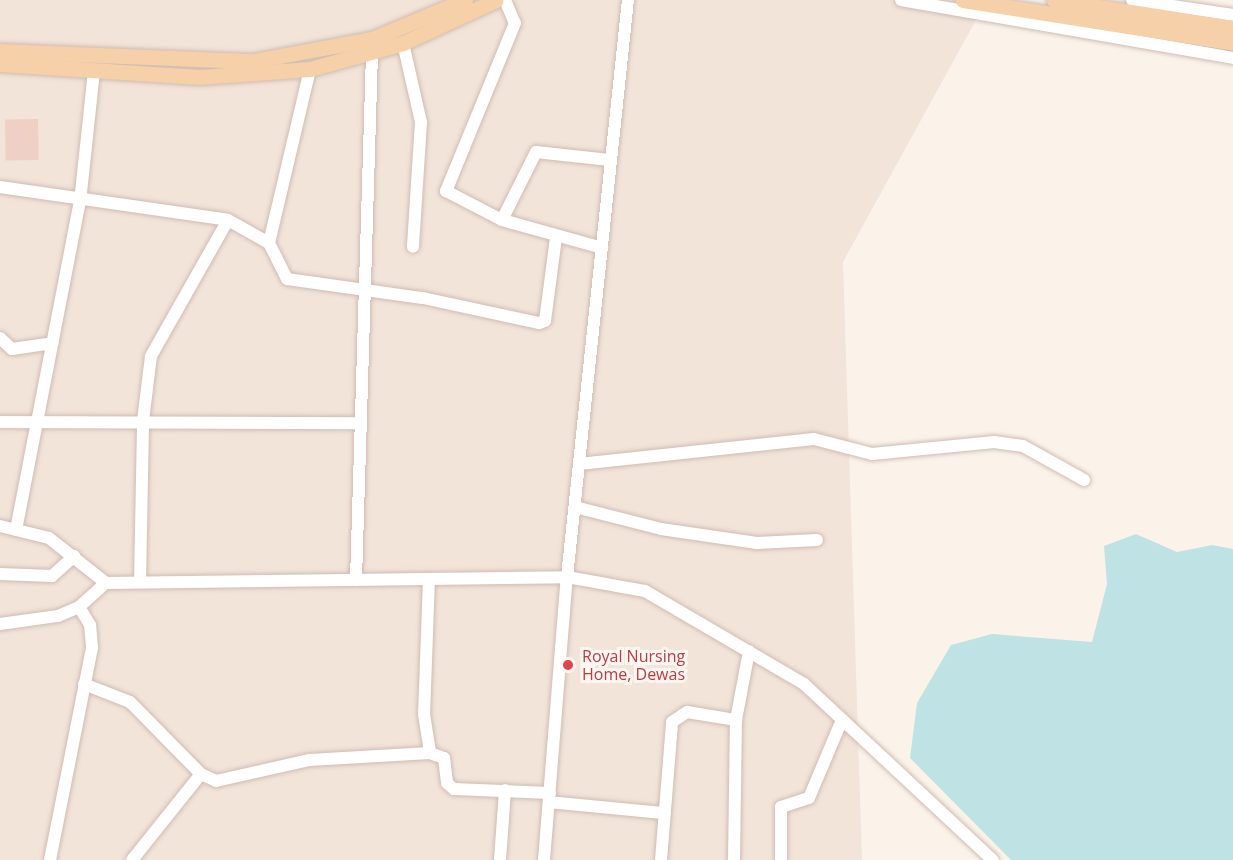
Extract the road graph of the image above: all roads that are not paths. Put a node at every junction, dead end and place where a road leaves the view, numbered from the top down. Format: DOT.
graph roads {
  1 [pos="465,0"];
  2 [pos="496,0"];
  3 [pos="505,0"];
  4 [pos="628,0"];
  5 [pos="901,0"];
  6 [pos="963,0"];
  7 [pos="1054,0"];
  8 [pos="1132,0"];
  9 [pos="1185,10"];
  10 [pos="1233,15"];
  11 [pos="1233,28"];
  12 [pos="403,43"];
  13 [pos="1233,43"];
  14 [pos="0,51"];
  15 [pos="372,54"];
  16 [pos="1233,58"];
  17 [pos="0,64"];
  18 [pos="310,69"];
  19 [pos="94,72"];
  20 [pos="610,160"];
  21 [pos="0,187"];
  22 [pos="80,202"];
  23 [pos="228,220"];
  24 [pos="502,220"];
  25 [pos="556,237"];
  26 [pos="268,243"];
  27 [pos="413,247"];
  28 [pos="602,248"];
  29 [pos="366,289"];
  30 [pos="0,338"];
  31 [pos="53,343"];
  32 [pos="142,421"];
  33 [pos="0,422"];
  34 [pos="35,422"];
  35 [pos="361,423"];
  36 [pos="579,464"];
  37 [pos="1084,480"];
  38 [pos="575,507"];
  39 [pos="0,526"];
  40 [pos="16,530"];
  41 [pos="818,540"];
  42 [pos="74,556"];
  43 [pos="0,574"];
  44 [pos="567,577"];
  45 [pos="429,579"];
  46 [pos="356,580"];
  47 [pos="140,582"];
  48 [pos="106,583"];
  49 [pos="79,607"];
  50 [pos="0,624"];
  51 [pos="749,651"];
  52 [pos="84,684"];
  53 [pos="736,720"];
  54 [pos="843,720"];
  55 [pos="430,753"];
  56 [pos="201,774"];
  57 [pos="505,790"];
  58 [pos="550,797"];
  59 [pos="664,813"];
  60 [pos="50,860"];
  61 [pos="132,860"];
  62 [pos="500,860"];
  63 [pos="544,860"];
  64 [pos="661,860"];
  65 [pos="734,860"];
  66 [pos="781,860"];
  67 [pos="993,860"];
  1 -- 14 [label="main road"];
  2 -- 12 [label="main road"];
  3 -- 24 [label="street"];
  4 -- 20 [label="street"];
  5 -- 16 [label="street"];
  6 -- 13 [label="main road"];
  7 -- 9 [label="main road"];
  8 -- 9 [label="street"];
  9 -- 10 [label="street"];
  9 -- 11 [label="main road"];
  12 -- 15 [label="main road"];
  12 -- 27 [label="street"];
  15 -- 18 [label="main road"];
  15 -- 29 [label="street"];
  17 -- 19 [label="main road"];
  18 -- 19 [label="main road"];
  18 -- 26 [label="street"];
  19 -- 22 [label="street"];
  20 -- 24 [label="street"];
  20 -- 28 [label="street"];
  21 -- 22 [label="street"];
  22 -- 23 [label="street"];
  22 -- 31 [label="street"];
  23 -- 26 [label="street"];
  23 -- 32 [label="street"];
  24 -- 25 [label="street"];
  25 -- 28 [label="street"];
  25 -- 29 [label="street"];
  26 -- 29 [label="street"];
  28 -- 36 [label="street"];
  29 -- 35 [label="street"];
  30 -- 31 [label="street"];
  31 -- 34 [label="street"];
  32 -- 34 [label="street"];
  32 -- 35 [label="street"];
  32 -- 47 [label="street"];
  33 -- 34 [label="street"];
  34 -- 40 [label="street"];
  35 -- 46 [label="street"];
  36 -- 37 [label="street"];
  36 -- 38 [label="street"];
  38 -- 41 [label="street"];
  38 -- 44 [label="street"];
  39 -- 40 [label="street"];
  40 -- 42 [label="street"];
  42 -- 43 [label="street"];
  42 -- 48 [label="street"];
  44 -- 45 [label="street"];
  44 -- 51 [label="street"];
  44 -- 58 [label="street"];
  45 -- 46 [label="street"];
  45 -- 55 [label="street"];
  46 -- 47 [label="street"];
  47 -- 48 [label="street"];
  48 -- 49 [label="street"];
  49 -- 50 [label="street"];
  49 -- 52 [label="street"];
  51 -- 53 [label="street"];
  51 -- 54 [label="street"];
  52 -- 56 [label="street"];
  52 -- 60 [label="street"];
  53 -- 59 [label="street"];
  53 -- 65 [label="street"];
  54 -- 66 [label="street"];
  54 -- 67 [label="street"];
  55 -- 56 [label="street"];
  55 -- 57 [label="street"];
  56 -- 61 [label="street"];
  57 -- 58 [label="street"];
  57 -- 62 [label="street"];
  58 -- 59 [label="street"];
  58 -- 63 [label="street"];
  59 -- 64 [label="street"];
}
